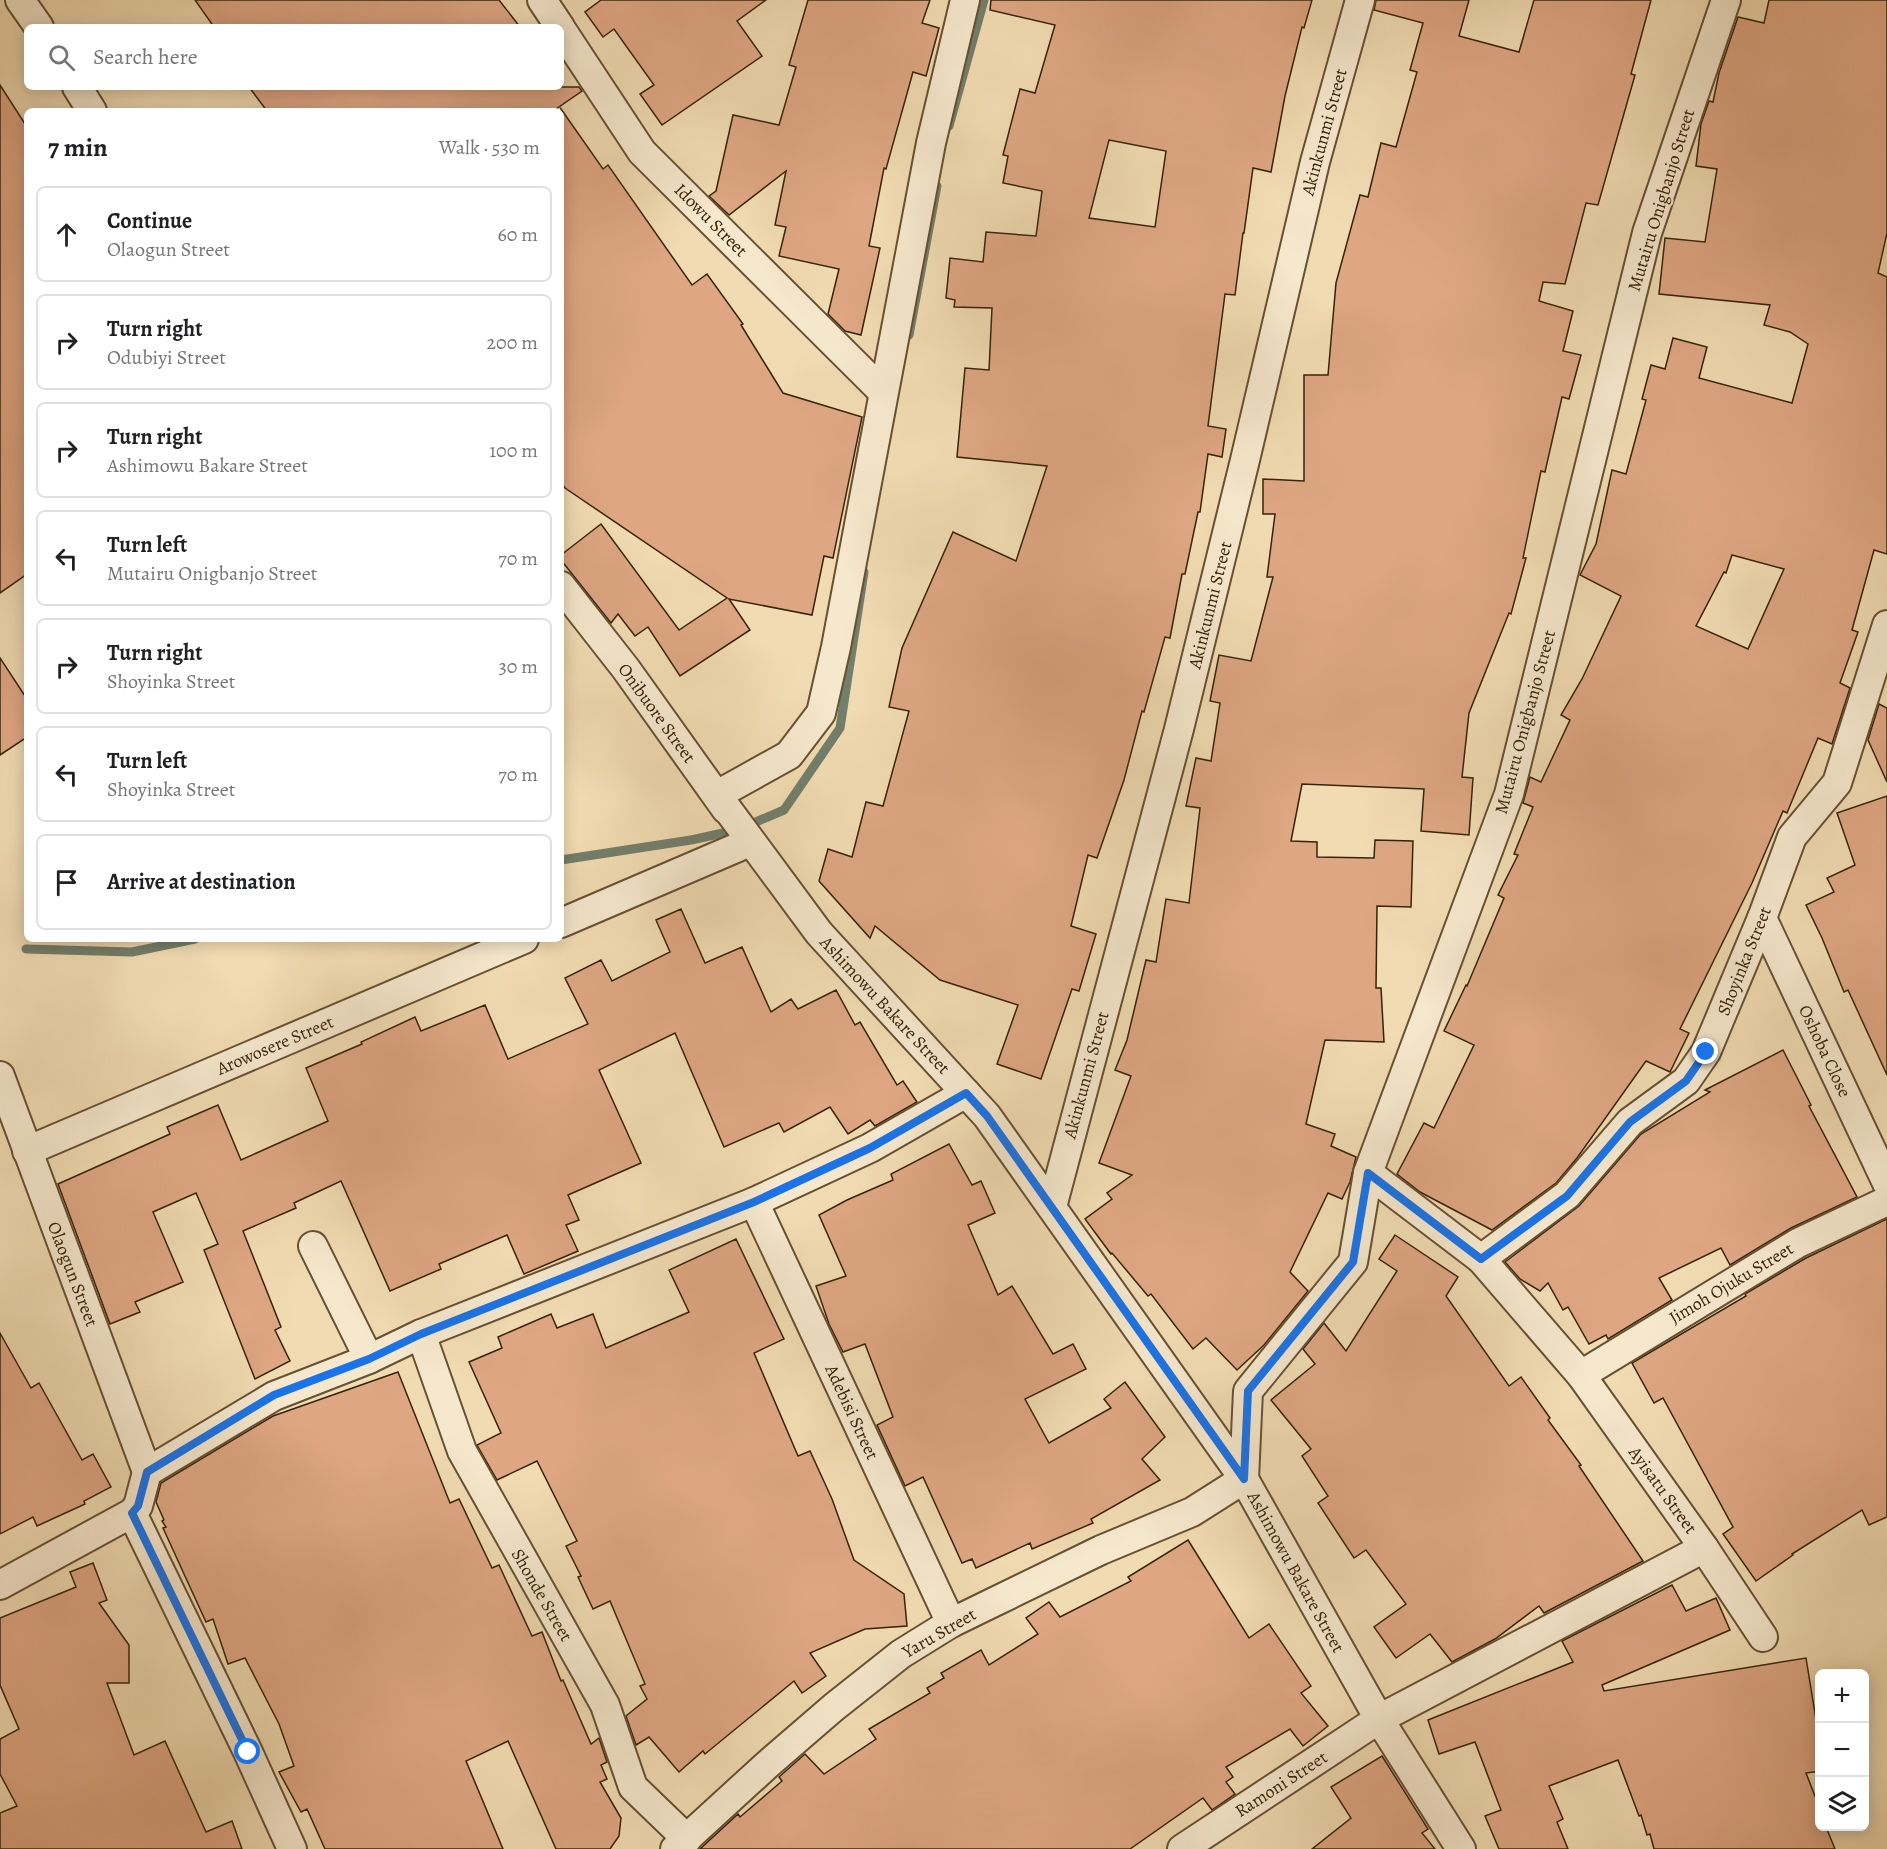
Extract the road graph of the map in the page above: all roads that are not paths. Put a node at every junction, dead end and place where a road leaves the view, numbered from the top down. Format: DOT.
graph roads {
  1 [pos="20,0"];
  2 [pos="542,0"];
  3 [pos="964,0"];
  4 [pos="1359,0"];
  5 [pos="1726,0"];
  6 [pos="37,24"];
  7 [pos="557,24"];
  8 [pos="564,34"];
  9 [pos="79,90"];
  10 [pos="90,108"];
  11 [pos="884,392"];
  12 [pos="564,590"];
  13 [pos="1887,625"];
  14 [pos="722,804"];
  15 [pos="750,842"];
  16 [pos="1762,918"];
  17 [pos="564,922"];
  18 [pos="517,942"];
  19 [pos="0,1076"];
  20 [pos="966,1093"];
  21 [pos="27,1151"];
  22 [pos="1368,1173"];
  23 [pos="1887,1183"];
  24 [pos="1887,1201"];
  25 [pos="754,1202"];
  26 [pos="1052,1207"];
  27 [pos="1887,1208"];
  28 [pos="1887,1222"];
  29 [pos="313,1246"];
  30 [pos="1481,1259"];
  31 [pos="421,1334"];
  32 [pos="369,1359"];
  33 [pos="1581,1375"];
  34 [pos="147,1472"];
  35 [pos="1244,1479"];
  36 [pos="132,1513"];
  37 [pos="1704,1548"];
  38 [pos="0,1585"];
  39 [pos="951,1623"];
  40 [pos="1763,1637"];
  41 [pos="1379,1719"];
  42 [pos="681,1844"];
  43 [pos="291,1849"];
  44 [pos="1182,1849"];
  45 [pos="1461,1849"];
  1 -- 6 [label="street"];
  2 -- 7 [label="street, Idowu Street"];
  3 -- 11 [label="street"];
  4 -- 26 [label="street, Akinkunmi Street"];
  5 -- 22 [label="street, Mutairu Onigbanjo Street"];
  8 -- 11 [label="street, Idowu Street"];
  9 -- 10 [label="street"];
  11 -- 14 [label="street"];
  12 -- 14 [label="street, Onibuore Street"];
  13 -- 16 [label="street, Shoyinka Street"];
  14 -- 15 [label="street, Onibuore Street"];
  15 -- 17 [label="street"];
  15 -- 20 [label="street, Ashimowu Bakare Street"];
  16 -- 23 [label="street, Oshoba Close"];
  16 -- 30 [label="street, Shoyinka Street"];
  18 -- 21 [label="street, Arowosere Street"];
  19 -- 21 [label="street, Olaogun Street"];
  20 -- 25 [label="street"];
  20 -- 26 [label="street, Ashimowu Bakare Street"];
  21 -- 34 [label="street, Olaogun Street"];
  22 -- 30 [label="street"];
  22 -- 35 [label="street, Mutairu Onigbanjo Street"];
  24 -- 33 [label="street, Jimoh Ojuku Street"];
  25 -- 31 [label="street"];
  25 -- 39 [label="street, Adebisi Street"];
  26 -- 35 [label="street, Ashimowu Bakare Street"];
  27 -- 28 [label="street"];
  29 -- 32 [label="street"];
  30 -- 33 [label="street, Ayisatu Street"];
  31 -- 32 [label="street"];
  31 -- 42 [label="street, Shonde Street"];
  32 -- 34 [label="street"];
  33 -- 37 [label="street, Ayisatu Street"];
  34 -- 36 [label="street"];
  35 -- 39 [label="street, Yaru Street"];
  35 -- 41 [label="street, Ashimowu Bakare Street"];
  36 -- 38 [label="street"];
  36 -- 43 [label="street"];
  37 -- 40 [label="street"];
  37 -- 41 [label="street, Ayisatu Street"];
  39 -- 42 [label="street, Yaru Street"];
  41 -- 44 [label="street, Ramoni Street"];
  41 -- 45 [label="street, Ashimowu Bakare Street"];
}
